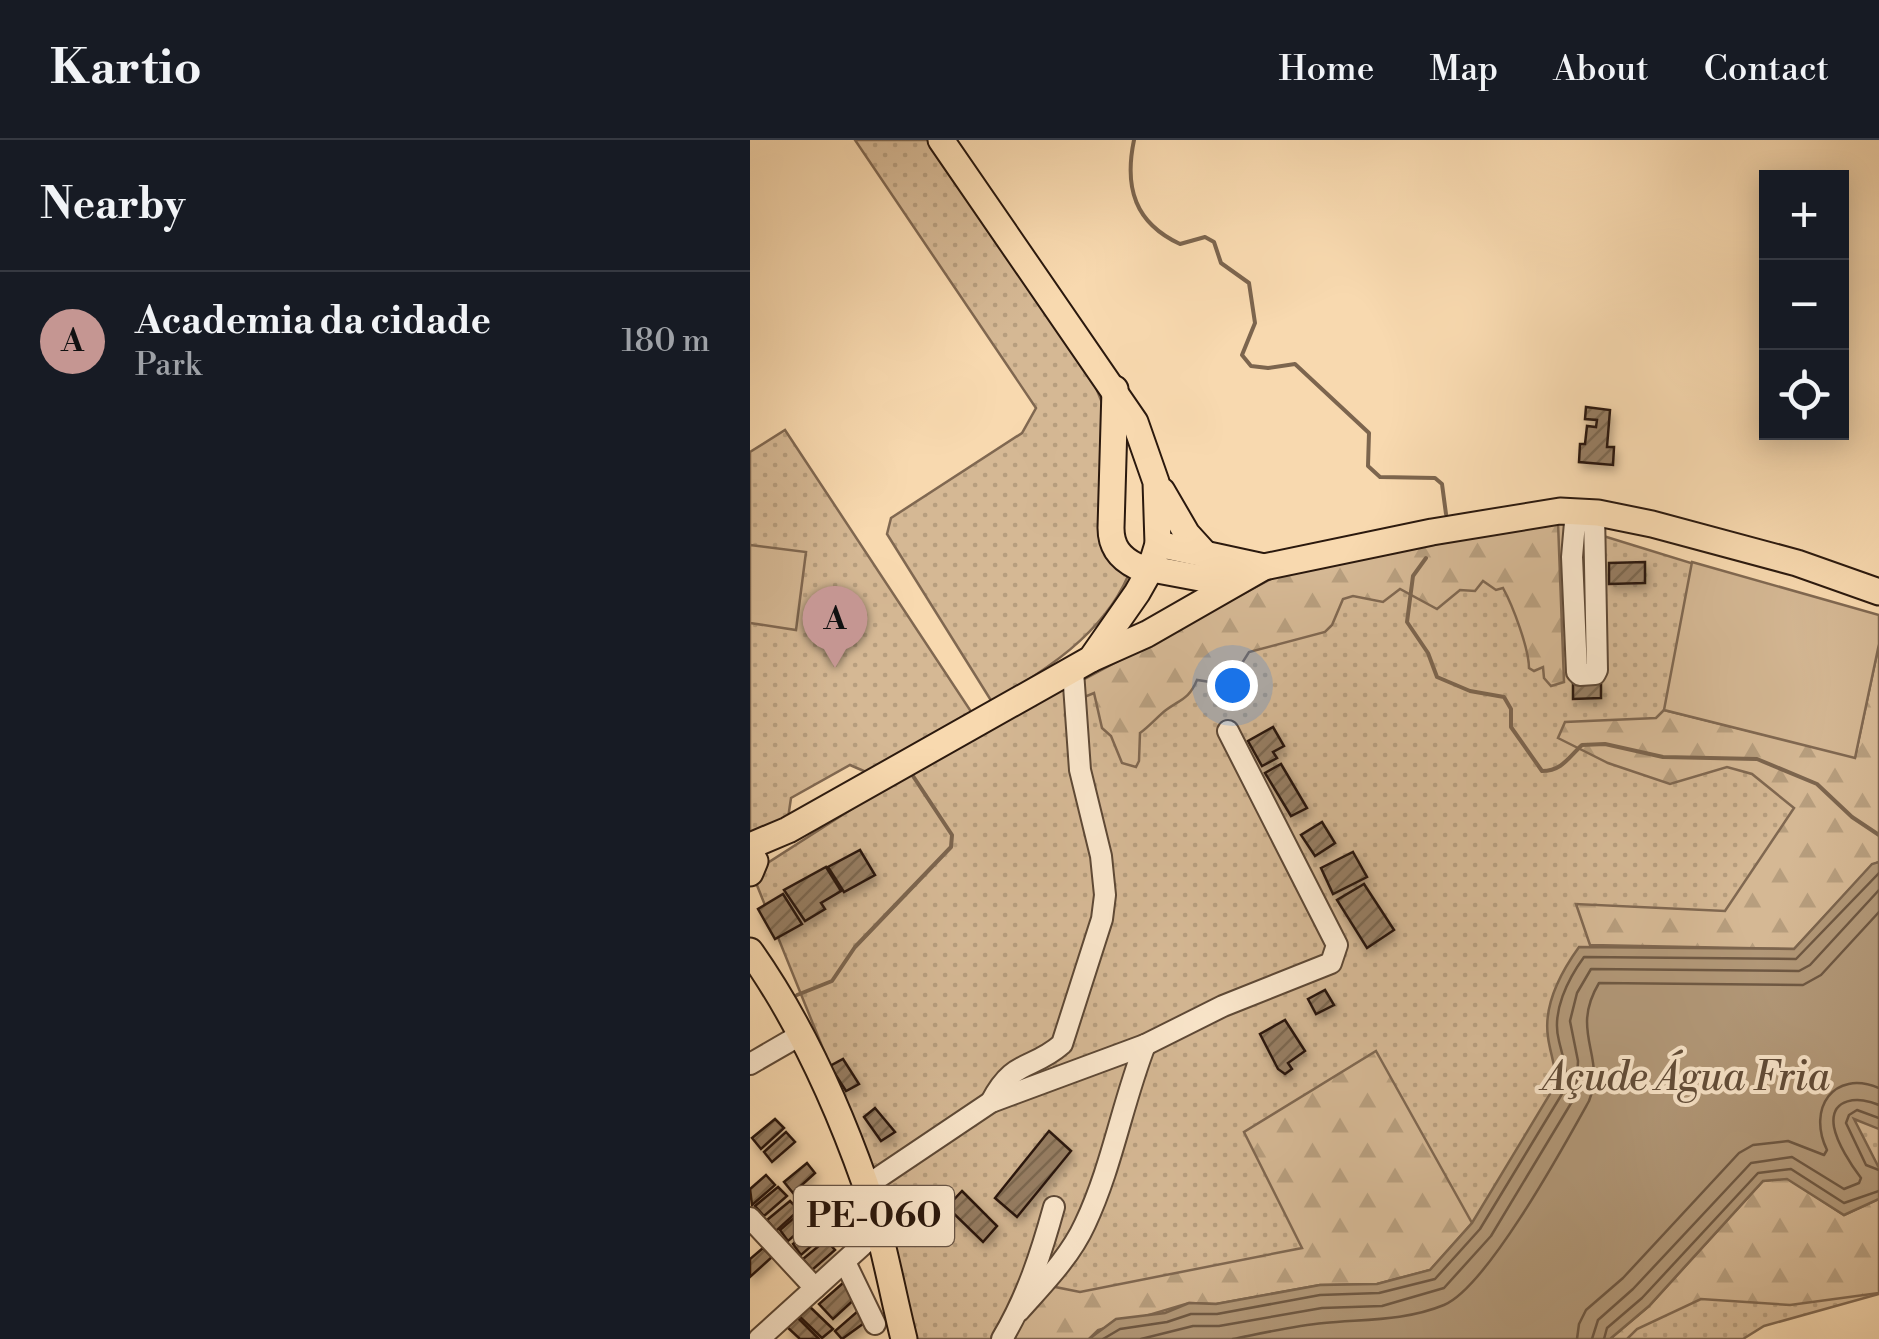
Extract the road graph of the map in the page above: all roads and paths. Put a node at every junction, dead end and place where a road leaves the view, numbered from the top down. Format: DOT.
graph roads {
  1 [pos="941,140"];
  2 [pos="1115,390"];
  3 [pos="1156,482"];
  4 [pos="1585,512"];
  5 [pos="1158,544"];
  6 [pos="1207,556"];
  7 [pos="1264,566"];
  8 [pos="1150,570"];
  9 [pos="1232,584"];
  10 [pos="1879,592"];
  11 [pos="1082,665"];
  12 [pos="1228,731"];
  13 [pos="751,861"];
  14 [pos="750,951"];
  15 [pos="802,1034"];
  16 [pos="1145,1045"];
  17 [pos="750,1064"];
  18 [pos="991,1102"];
  19 [pos="866,1186"];
  20 [pos="1054,1207"];
  21 [pos="750,1218"];
  22 [pos="878,1231"];
  23 [pos="845,1262"];
  24 [pos="815,1288"];
  25 [pos="1019,1311"];
  26 [pos="875,1324"];
  27 [pos="758,1339"];
  28 [pos="904,1339"];
  29 [pos="1002,1339"];
  1 -- 2 [label="main road"];
  2 -- 3 [label="main road"];
  2 -- 8 [label="main road"];
  3 -- 5 [label="main road"];
  3 -- 6 [label="main road"];
  4 -- 4 [label="street"];
  4 -- 7 [label="main road"];
  4 -- 10 [label="main road"];
  5 -- 6 [label="main road"];
  5 -- 8 [label="main road"];
  6 -- 7 [label="main road"];
  7 -- 9 [label="main road"];
  8 -- 9 [label="main road"];
  8 -- 11 [label="main road"];
  9 -- 11 [label="main road"];
  11 -- 13 [label="main road"];
  11 -- 18 [label="street"];
  12 -- 16 [label="street"];
  14 -- 15 [label="main road, PE-060"];
  15 -- 17 [label="street"];
  15 -- 19 [label="main road, PE-060"];
  16 -- 18 [label="street"];
  16 -- 25 [label="street"];
  18 -- 19 [label="street"];
  19 -- 22 [label="main road, PE-060"];
  20 -- 25 [label="street"];
  21 -- 24 [label="street"];
  22 -- 23 [label="street"];
  22 -- 28 [label="main road, PE-060"];
  23 -- 24 [label="street"];
  23 -- 26 [label="street"];
  24 -- 27 [label="street"];
  25 -- 29 [label="street"];
}
